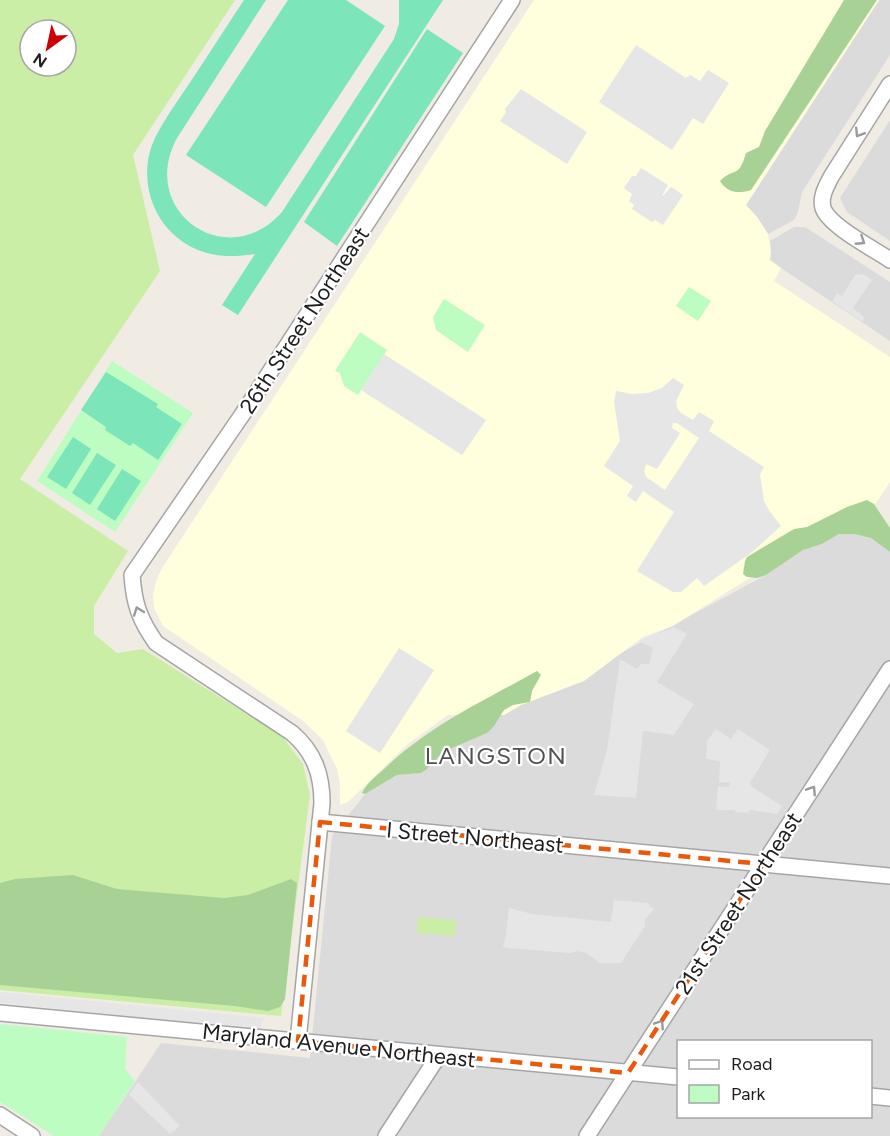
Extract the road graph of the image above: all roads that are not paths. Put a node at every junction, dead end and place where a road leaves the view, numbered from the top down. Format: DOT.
graph roads {
  1 [pos="512,0"];
  2 [pos="890,84"];
  3 [pos="890,260"];
  4 [pos="890,669"];
  5 [pos="320,822"];
  6 [pos="763,864"];
  7 [pos="890,876"];
  8 [pos="0,1013"];
  9 [pos="298,1041"];
  10 [pos="439,1055"];
  11 [pos="628,1072"];
  12 [pos="677,1077"];
  13 [pos="872,1096"];
  14 [pos="890,1098"];
  15 [pos="0,1115"];
  16 [pos="32,1136"];
  17 [pos="386,1136"];
  18 [pos="587,1136"];
  5 -- 1 [label="street, 26th Street Northeast, one-way"];
  2 -- 3 [label="street, one-way"];
  6 -- 4 [label="street, 21st Street Northeast, one-way"];
  5 -- 6 [label="street, I Street Northeast"];
  5 -- 9 [label="street"];
  6 -- 7 [label="street, I Street Northeast"];
  11 -- 6 [label="street, 21st Street Northeast, one-way"];
  8 -- 9 [label="street, Maryland Avenue Northeast"];
  9 -- 10 [label="street, Maryland Avenue Northeast"];
  10 -- 11 [label="street, Maryland Avenue Northeast"];
  10 -- 17 [label="street"];
  11 -- 12 [label="street, Maryland Avenue Northeast"];
  11 -- 18 [label="street, 21st Street Northeast"];
  13 -- 14 [label="street"];
  15 -- 16 [label="street"];
}
